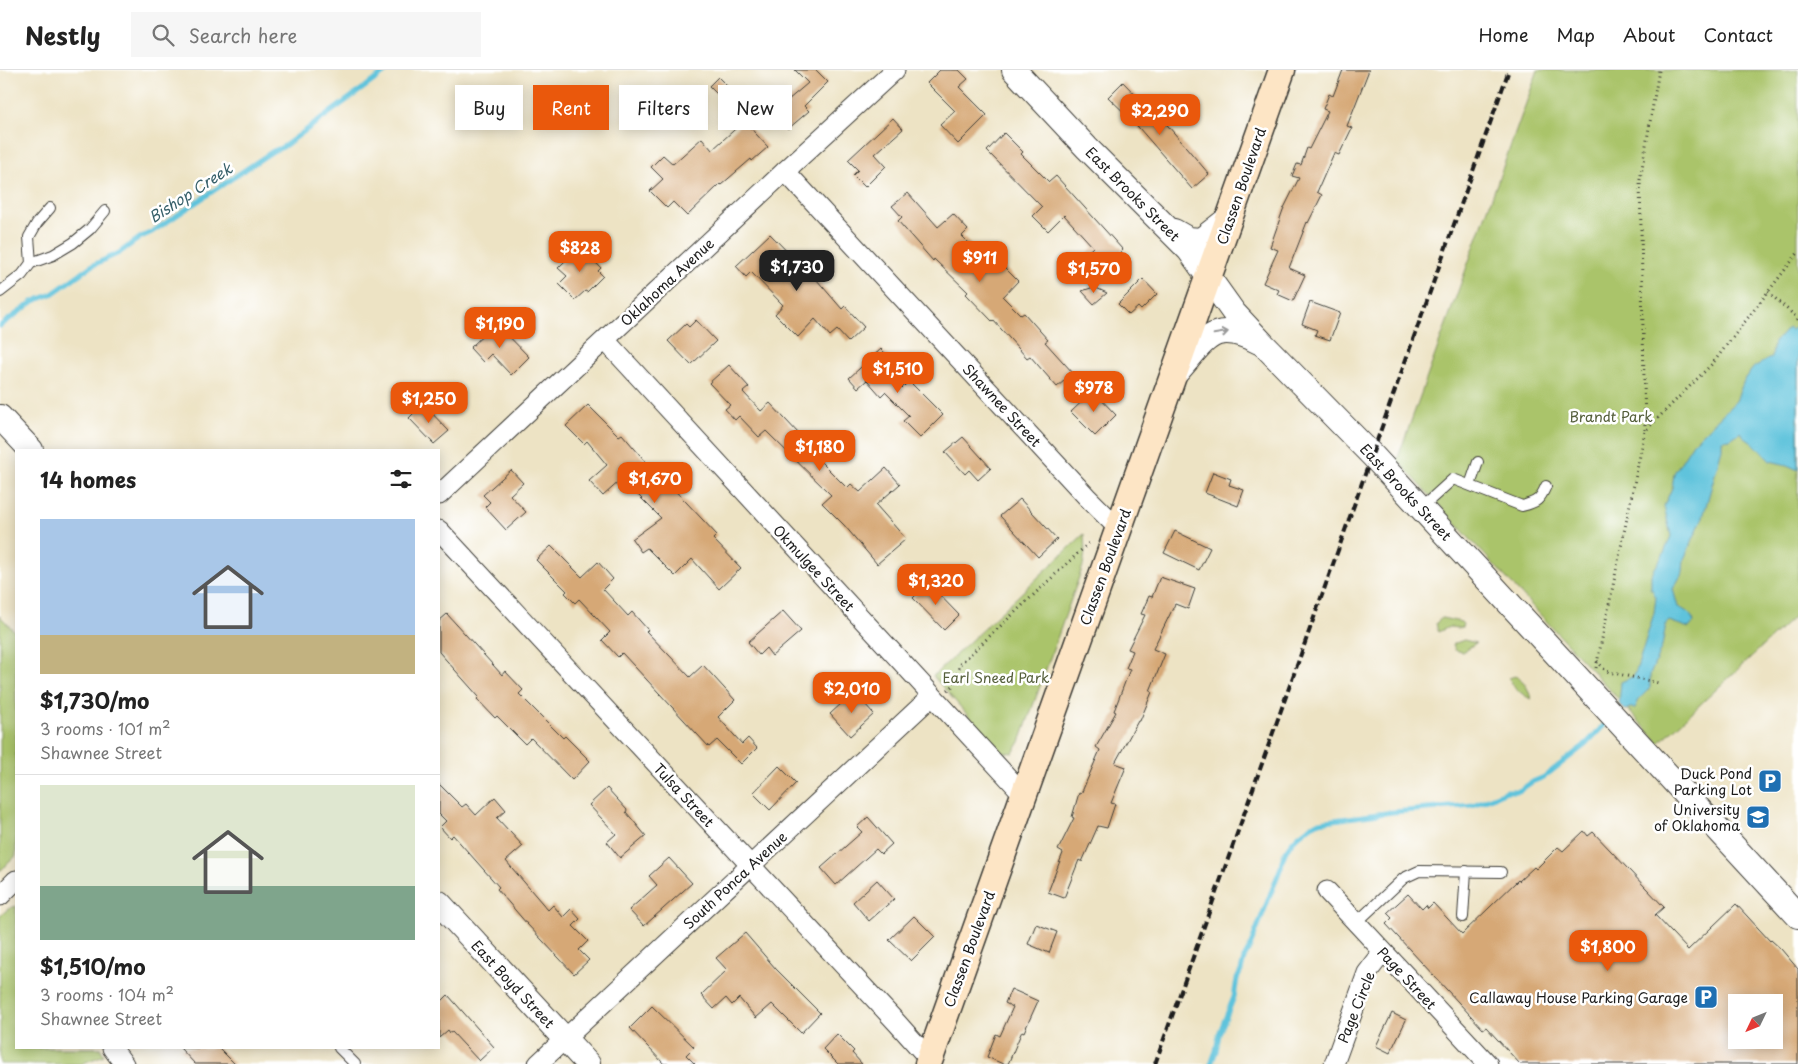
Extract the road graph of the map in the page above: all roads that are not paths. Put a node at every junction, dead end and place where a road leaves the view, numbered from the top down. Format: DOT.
graph roads {
  1 [pos="896,70"];
  2 [pos="1014,70"];
  3 [pos="1282,70"];
  4 [pos="785,171"];
  5 [pos="50,208"];
  6 [pos="105,211"];
  7 [pos="1230,218"];
  8 [pos="1168,228"];
  9 [pos="30,263"];
  10 [pos="1209,276"];
  11 [pos="0,292"];
  12 [pos="605,340"];
  13 [pos="1263,344"];
  14 [pos="1173,376"];
  15 [pos="0,417"];
  16 [pos="30,449"];
  17 [pos="1478,462"];
  18 [pos="1470,485"];
  19 [pos="1546,486"];
  20 [pos="440,494"];
  21 [pos="1421,508"];
  22 [pos="440,531"];
  23 [pos="1117,536"];
  24 [pos="935,698"];
  25 [pos="1024,795"];
  26 [pos="750,866"];
  27 [pos="1466,871"];
  28 [pos="1502,872"];
  29 [pos="15,881"];
  30 [pos="1327,891"];
  31 [pos="0,896"];
  32 [pos="440,904"];
  33 [pos="1798,916"];
  34 [pos="1463,917"];
  35 [pos="1356,922"];
  36 [pos="1383,952"];
  37 [pos="565,1039"];
  38 [pos="113,1049"];
  39 [pos="340,1049"];
  40 [pos="929,1062"];
  41 [pos="124,1064"];
  42 [pos="355,1064"];
  43 [pos="538,1064"];
  44 [pos="588,1064"];
  45 [pos="1334,1064"];
  46 [pos="1488,1064"];
  1 -- 4 [label="street, Oklahoma Avenue"];
  2 -- 8 [label="street, East Brooks Street"];
  3 -- 7 [label="main road, Classen Boulevard"];
  4 -- 12 [label="street, Oklahoma Avenue"];
  4 -- 23 [label="street, Shawnee Street"];
  5 -- 9 [label="lane"];
  6 -- 9 [label="lane"];
  7 -- 8 [label="street"];
  7 -- 10 [label="main road, Classen Boulevard"];
  8 -- 10 [label="street, East Brooks Street"];
  9 -- 11 [label="lane"];
  10 -- 13 [label="street, East Brooks Street"];
  10 -- 14 [label="main road, Classen Boulevard"];
  12 -- 20 [label="street, Oklahoma Avenue"];
  12 -- 24 [label="street, Okmulgee Street"];
  14 -- 13 [label="street, one-way"];
  13 -- 21 [label="street, East Brooks Street"];
  14 -- 23 [label="main road, Classen Boulevard"];
  15 -- 16 [label="street"];
  17 -- 18 [label="lane"];
  18 -- 19 [label="lane"];
  18 -- 21 [label="lane"];
  21 -- 33 [label="street, East Brooks Street"];
  22 -- 26 [label="street, Tulsa Street"];
  23 -- 25 [label="main road, Classen Boulevard"];
  24 -- 25 [label="street, Okmulgee Street"];
  24 -- 26 [label="street, South Ponca Avenue"];
  25 -- 40 [label="main road, Classen Boulevard"];
  26 -- 37 [label="street, South Ponca Avenue"];
  26 -- 40 [label="street, Tulsa Street"];
  27 -- 28 [label="lane"];
  27 -- 34 [label="lane"];
  27 -- 35 [label="lane"];
  29 -- 31 [label="street"];
  30 -- 35 [label="street, Page Street"];
  32 -- 37 [label="street, East Boyd Street"];
  35 -- 36 [label="street, Page Street"];
  36 -- 45 [label="street, Page Circle"];
  36 -- 46 [label="street, Page Street"];
  37 -- 43 [label="street, South Ponca Avenue"];
  37 -- 44 [label="street, East Boyd Street"];
  38 -- 41 [label="street"];
  39 -- 42 [label="lane"];
}
